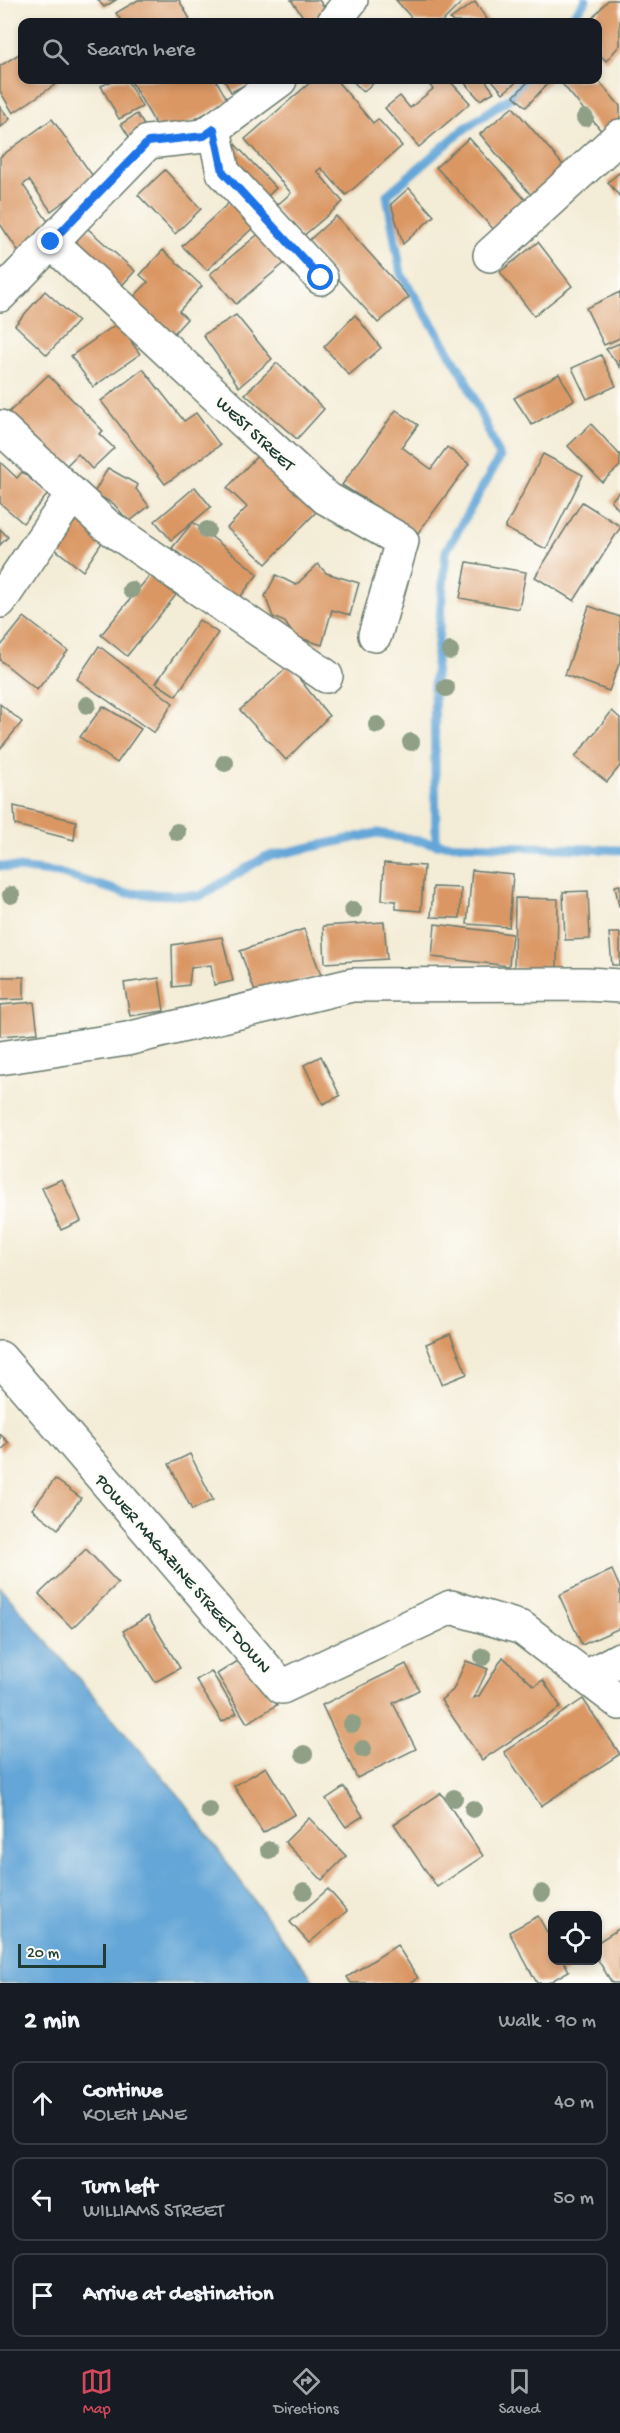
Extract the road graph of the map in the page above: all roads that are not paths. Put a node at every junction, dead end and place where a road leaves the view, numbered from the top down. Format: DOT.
graph roads {
  1 [pos="351,0"];
  2 [pos="337,18"];
  3 [pos="275,84"];
  4 [pos="214,129"];
  5 [pos="620,136"];
  6 [pos="51,242"];
  7 [pos="490,255"];
  8 [pos="321,278"];
  9 [pos="0,295"];
  10 [pos="0,427"];
  11 [pos="72,495"];
  12 [pos="0,601"];
  13 [pos="375,635"];
  14 [pos="326,676"];
  15 [pos="620,986"];
  16 [pos="0,1058"];
  17 [pos="0,1358"];
  18 [pos="620,1659"];
  19 [pos="588,1676"];
  20 [pos="620,1703"];
  1 -- 2 [label="street"];
  3 -- 4 [label="street"];
  4 -- 6 [label="street"];
  4 -- 8 [label="street"];
  5 -- 7 [label="street"];
  6 -- 9 [label="street"];
  6 -- 13 [label="street, WEST STREET"];
  10 -- 11 [label="street"];
  11 -- 12 [label="street"];
  11 -- 14 [label="street"];
  15 -- 16 [label="street"];
  17 -- 19 [label="street, POWER MAGAZINE STREET DOWN"];
  18 -- 19 [label="street"];
  19 -- 20 [label="street, POWER MAGAZINE STREET DOWN"];
}
